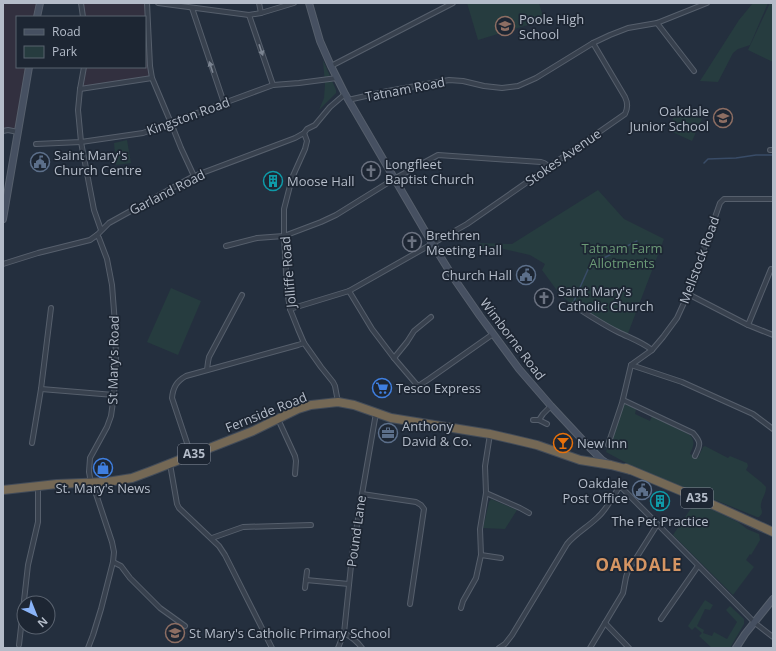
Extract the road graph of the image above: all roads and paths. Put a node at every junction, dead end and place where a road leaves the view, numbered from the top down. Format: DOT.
graph roads {
  1 [pos="40,3"];
  2 [pos="81,3"];
  3 [pos="147,3"];
  4 [pos="158,3"];
  5 [pos="259,3"];
  6 [pos="294,3"];
  7 [pos="309,3"];
  8 [pos="453,3"];
  9 [pos="707,3"];
  10 [pos="192,8"];
  11 [pos="261,13"];
  12 [pos="249,15"];
  13 [pos="37,16"];
  14 [pos="83,16"];
  15 [pos="657,23"];
  16 [pos="593,42"];
  17 [pos="331,66"];
  18 [pos="28,68"];
  19 [pos="84,68"];
  20 [pos="694,72"];
  21 [pos="152,78"];
  22 [pos="337,78"];
  23 [pos="273,85"];
  24 [pos="80,89"];
  25 [pos="347,97"];
  26 [pos="224,103"];
  27 [pos="172,123"];
  28 [pos="3,131"];
  29 [pos="18,132"];
  30 [pos="304,133"];
  31 [pos="81,142"];
  32 [pos="36,144"];
  33 [pos="550,167"];
  34 [pos="194,176"];
  35 [pos="394,179"];
  36 [pos="773,199"];
  37 [pos="3,219"];
  38 [pos="102,229"];
  39 [pos="97,235"];
  40 [pos="284,236"];
  41 [pos="432,243"];
  42 [pos="226,246"];
  43 [pos="3,264"];
  44 [pos="771,269"];
  45 [pos="349,291"];
  46 [pos="688,294"];
  47 [pos="242,295"];
  48 [pos="573,304"];
  49 [pos="51,308"];
  50 [pos="290,309"];
  51 [pos="431,317"];
  52 [pos="748,325"];
  53 [pos="493,334"];
  54 [pos="773,336"];
  55 [pos="304,343"];
  56 [pos="652,350"];
  57 [pos="394,358"];
  58 [pos="631,365"];
  59 [pos="207,370"];
  60 [pos="42,389"];
  61 [pos="114,395"];
  62 [pos="622,400"];
  63 [pos="338,402"];
  64 [pos="551,406"];
  65 [pos="376,413"];
  66 [pos="278,419"];
  67 [pos="533,420"];
  68 [pos="539,420"];
  69 [pos="547,424"];
  70 [pos="773,429"];
  71 [pos="490,434"];
  72 [pos="32,443"];
  73 [pos="608,445"];
  74 [pos="589,447"];
  75 [pos="191,455"];
  76 [pos="695,456"];
  77 [pos="607,463"];
  78 [pos="170,464"];
  79 [pos="295,474"];
  80 [pos="91,483"];
  81 [pos="38,486"];
  82 [pos="3,490"];
  83 [pos="486,493"];
  84 [pos="362,494"];
  85 [pos="529,513"];
  86 [pos="311,525"];
  87 [pos="657,525"];
  88 [pos="773,532"];
  89 [pos="212,538"];
  90 [pos="481,555"];
  91 [pos="501,558"];
  92 [pos="113,562"];
  93 [pos="698,566"];
  94 [pos="307,571"];
  95 [pos="306,580"];
  96 [pos="348,584"];
  97 [pos="306,588"];
  98 [pos="773,599"];
  99 [pos="410,604"];
  100 [pos="461,608"];
  101 [pos="661,619"];
  102 [pos="605,623"];
  103 [pos="755,623"];
  104 [pos="185,626"];
  105 [pos="344,633"];
  106 [pos="773,637"];
  107 [pos="20,645"];
  108 [pos="88,648"];
  109 [pos="272,648"];
  110 [pos="338,648"];
  111 [pos="362,648"];
  112 [pos="499,648"];
  113 [pos="590,648"];
  114 [pos="629,648"];
  115 [pos="736,648"];
  1 -- 13 [label="main road"];
  2 -- 14 [label="street"];
  3 -- 21 [label="street"];
  4 -- 10 [label="street"];
  5 -- 11 [label="street"];
  6 -- 11 [label="street"];
  7 -- 17 [label="main road, Wimborne Road"];
  8 -- 17 [label="street"];
  9 -- 15 [label="street, Tatnam Road"];
  10 -- 12 [label="street"];
  26 -- 10 [label="street, one-way"];
  11 -- 12 [label="street"];
  12 -- 23 [label="street, one-way"];
  15 -- 16 [label="street, Tatnam Road"];
  15 -- 20 [label="street"];
  16 -- 25 [label="street, Tatnam Road"];
  16 -- 33 [label="street, Stokes Avenue"];
  17 -- 22 [label="main road, Wimborne Road"];
  18 -- 29 [label="main road"];
  19 -- 24 [label="street"];
  21 -- 24 [label="street"];
  21 -- 27 [label="street"];
  22 -- 23 [label="street, Kingston Road"];
  22 -- 25 [label="main road, Wimborne Road"];
  23 -- 26 [label="street, Kingston Road"];
  24 -- 31 [label="street"];
  25 -- 30 [label="street, Garland Road"];
  25 -- 35 [label="main road, Wimborne Road"];
  26 -- 27 [label="street, Kingston Road"];
  27 -- 31 [label="street, Kingston Road"];
  27 -- 34 [label="street"];
  28 -- 29 [label="street"];
  29 -- 37 [label="main road"];
  30 -- 34 [label="street, Garland Road"];
  30 -- 40 [label="street, Jolliffe Road"];
  31 -- 32 [label="street, Kingston Road"];
  31 -- 38 [label="street"];
  33 -- 35 [label="street"];
  33 -- 41 [label="street, Stokes Avenue"];
  34 -- 38 [label="street, Garland Road"];
  35 -- 40 [label="street"];
  35 -- 41 [label="main road, Wimborne Road"];
  36 -- 46 [label="street, Mellstock Road"];
  38 -- 39 [label="street, Garland Road"];
  39 -- 43 [label="street, Garland Road"];
  39 -- 61 [label="street, St Mary's Road"];
  40 -- 42 [label="street"];
  40 -- 50 [label="street, Jolliffe Road"];
  41 -- 45 [label="street, Stokes Avenue"];
  41 -- 53 [label="main road, Wimborne Road"];
  44 -- 52 [label="street"];
  45 -- 50 [label="street, Stokes Avenue"];
  45 -- 57 [label="street"];
  46 -- 52 [label="street"];
  46 -- 56 [label="street, Mellstock Road"];
  47 -- 59 [label="street"];
  48 -- 56 [label="street"];
  49 -- 60 [label="street"];
  50 -- 55 [label="street, Jolliffe Road"];
  51 -- 57 [label="street"];
  52 -- 54 [label="street"];
  53 -- 57 [label="street"];
  53 -- 64 [label="main road, Wimborne Road"];
  55 -- 59 [label="street"];
  55 -- 63 [label="street, Jolliffe Road"];
  56 -- 58 [label="street, Mellstock Road"];
  58 -- 62 [label="street"];
  58 -- 70 [label="street"];
  59 -- 75 [label="street"];
  60 -- 61 [label="street"];
  60 -- 72 [label="street"];
  61 -- 80 [label="street, St Mary's Road"];
  62 -- 73 [label="street"];
  62 -- 76 [label="street"];
  63 -- 65 [label="highway, Fernside Road / A35"];
  63 -- 66 [label="highway, Fernside Road / A35"];
  64 -- 68 [label="street"];
  64 -- 74 [label="main road, Wimborne Road"];
  65 -- 71 [label="highway, Fernside Road / A35"];
  65 -- 84 [label="street, Pound Lane"];
  66 -- 75 [label="highway, Fernside Road / A35"];
  66 -- 79 [label="street"];
  67 -- 68 [label="street"];
  68 -- 69 [label="street"];
  71 -- 77 [label="highway, Fernside Road / A35"];
  71 -- 83 [label="street"];
  74 -- 77 [label="main road, Wimborne Road"];
  74 -- 77 [label="main road, Wimborne Road"];
  75 -- 78 [label="highway, Fernside Road / A35"];
  77 -- 88 [label="highway, Wimborne Road / A35"];
  78 -- 80 [label="highway, Fernside Road / A35"];
  78 -- 89 [label="street"];
  80 -- 81 [label="highway, Fernside Road / A35"];
  80 -- 92 [label="street, St Mary's Road"];
  81 -- 82 [label="highway, Fernside Road / A35"];
  81 -- 107 [label="street"];
  83 -- 85 [label="street"];
  83 -- 90 [label="street"];
  84 -- 96 [label="street, Pound Lane"];
  84 -- 99 [label="street"];
  86 -- 89 [label="street"];
  87 -- 93 [label="street"];
  87 -- 102 [label="street"];
  87 -- 112 [label="street"];
  89 -- 109 [label="street"];
  90 -- 91 [label="street"];
  90 -- 100 [label="street"];
  92 -- 104 [label="street"];
  92 -- 108 [label="street, St Mary's Road"];
  93 -- 101 [label="street"];
  93 -- 103 [label="street"];
  94 -- 95 [label="street"];
  95 -- 96 [label="street"];
  95 -- 97 [label="street"];
  96 -- 105 [label="street, Pound Lane"];
  98 -- 103 [label="main road"];
  102 -- 113 [label="street"];
  102 -- 114 [label="street"];
  103 -- 106 [label="street"];
  103 -- 115 [label="main road"];
  105 -- 110 [label="street, Pound Lane"];
  105 -- 111 [label="street"];
}
